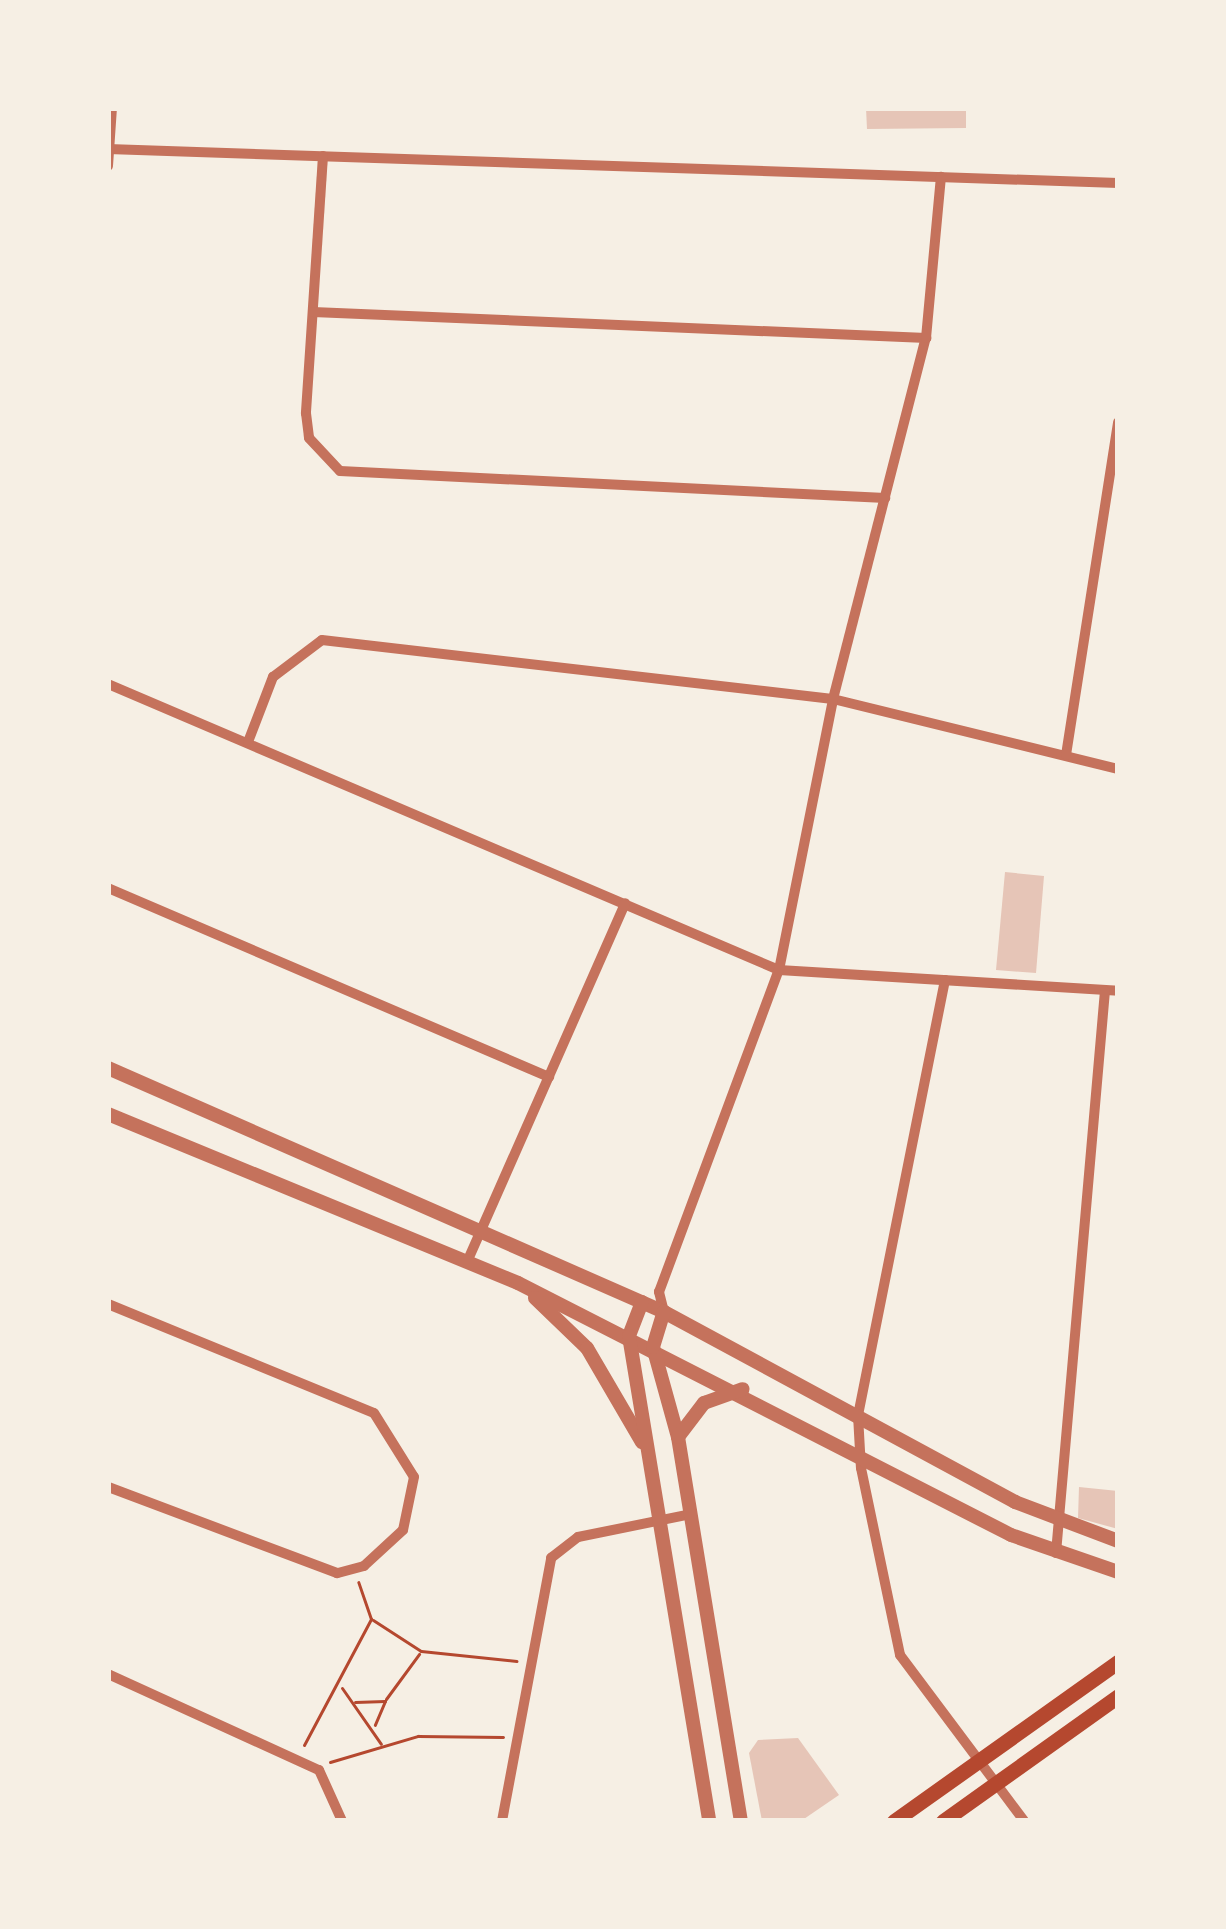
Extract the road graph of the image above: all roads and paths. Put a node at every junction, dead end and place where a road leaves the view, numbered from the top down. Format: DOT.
graph roads {
  1 [pos="112,108"];
  2 [pos="108,149"];
  3 [pos="323,156"];
  4 [pos="108,166"];
  5 [pos="941,177"];
  6 [pos="1118,183"];
  7 [pos="313,312"];
  8 [pos="926,338"];
  9 [pos="1118,422"];
  10 [pos="885,498"];
  11 [pos="108,684"];
  12 [pos="833,699"];
  13 [pos="248,742"];
  14 [pos="1066,755"];
  15 [pos="1118,769"];
  16 [pos="108,888"];
  17 [pos="625,903"];
  18 [pos="779,970"];
  19 [pos="945,980"];
  20 [pos="1112,991"];
  21 [pos="108,1068"];
  22 [pos="549,1077"];
  23 [pos="108,1114"];
  24 [pos="481,1232"];
  25 [pos="467,1262"];
  26 [pos="518,1283"];
  27 [pos="659,1292"];
  28 [pos="642,1302"];
  29 [pos="108,1304"];
  30 [pos="664,1312"];
  31 [pos="629,1336"];
  32 [pos="653,1346"];
  33 [pos="744,1389"];
  34 [pos="858,1415"];
  35 [pos="678,1437"];
  36 [pos="860,1450"];
  37 [pos="654,1473"];
  38 [pos="108,1487"];
  39 [pos="691,1514"];
  40 [pos="662,1518"];
  41 [pos="1060,1521"];
  42 [pos="1118,1541"];
  43 [pos="1057,1552"];
  44 [pos="353,1568"];
  45 [pos="1118,1572"];
  46 [pos="371,1619"];
  47 [pos="421,1651"];
  48 [pos="526,1662"];
  49 [pos="1118,1662"];
  50 [pos="108,1674"];
  51 [pos="340,1685"];
  52 [pos="1118,1696"];
  53 [pos="385,1701"];
  54 [pos="353,1702"];
  55 [pos="374,1729"];
  56 [pos="514,1739"];
  57 [pos="382,1746"];
  58 [pos="297,1756"];
  59 [pos="978,1760"];
  60 [pos="319,1770"];
  61 [pos="996,1784"];
  62 [pos="342,1821"];
  63 [pos="502,1821"];
  64 [pos="709,1821"];
  65 [pos="741,1821"];
  66 [pos="894,1821"];
  67 [pos="943,1821"];
  68 [pos="1024,1821"];
  1 -- 2 [label="street"];
  2 -- 3 [label="street"];
  2 -- 4 [label="street"];
  3 -- 5 [label="street"];
  3 -- 7 [label="street"];
  5 -- 6 [label="street"];
  5 -- 8 [label="street"];
  7 -- 8 [label="street"];
  7 -- 10 [label="street"];
  8 -- 10 [label="street"];
  9 -- 14 [label="street"];
  10 -- 12 [label="street"];
  11 -- 13 [label="street"];
  12 -- 13 [label="street"];
  12 -- 14 [label="street"];
  12 -- 18 [label="street"];
  13 -- 17 [label="street"];
  14 -- 15 [label="street"];
  16 -- 22 [label="street"];
  17 -- 18 [label="street"];
  17 -- 22 [label="street"];
  18 -- 19 [label="street"];
  18 -- 27 [label="street"];
  19 -- 20 [label="street"];
  19 -- 34 [label="street"];
  20 -- 41 [label="street"];
  21 -- 24 [label="street"];
  22 -- 24 [label="street"];
  23 -- 25 [label="street"];
  24 -- 25 [label="street"];
  24 -- 28 [label="street"];
  25 -- 26 [label="street"];
  26 -- 31 [label="street"];
  26 -- 37 [label="street"];
  27 -- 28 [label="street"];
  27 -- 30 [label="street"];
  28 -- 30 [label="street"];
  28 -- 31 [label="street"];
  29 -- 44 [label="street"];
  30 -- 32 [label="street"];
  30 -- 34 [label="street"];
  31 -- 32 [label="street"];
  31 -- 37 [label="street"];
  32 -- 33 [label="street"];
  32 -- 35 [label="street"];
  33 -- 35 [label="street"];
  33 -- 36 [label="street"];
  34 -- 36 [label="street"];
  34 -- 41 [label="street"];
  35 -- 39 [label="street"];
  36 -- 43 [label="street"];
  36 -- 59 [label="street"];
  37 -- 40 [label="street"];
  38 -- 44 [label="street"];
  39 -- 40 [label="street"];
  39 -- 65 [label="street"];
  40 -- 48 [label="street"];
  40 -- 64 [label="street"];
  41 -- 42 [label="street"];
  41 -- 43 [label="street"];
  43 -- 45 [label="street"];
  44 -- 46 [label="path"];
  46 -- 47 [label="path"];
  46 -- 51 [label="path"];
  47 -- 48 [label="path"];
  47 -- 53 [label="path"];
  48 -- 56 [label="street"];
  49 -- 59 [label="main road"];
  50 -- 58 [label="street"];
  51 -- 54 [label="path"];
  51 -- 58 [label="path"];
  52 -- 61 [label="main road"];
  53 -- 54 [label="path"];
  53 -- 55 [label="path"];
  54 -- 55 [label="path"];
  55 -- 57 [label="path"];
  56 -- 57 [label="path"];
  56 -- 63 [label="street"];
  57 -- 60 [label="path"];
  58 -- 60 [label="street"];
  59 -- 61 [label="street"];
  59 -- 66 [label="main road"];
  60 -- 62 [label="street"];
  61 -- 67 [label="main road"];
  61 -- 68 [label="street"];
}
